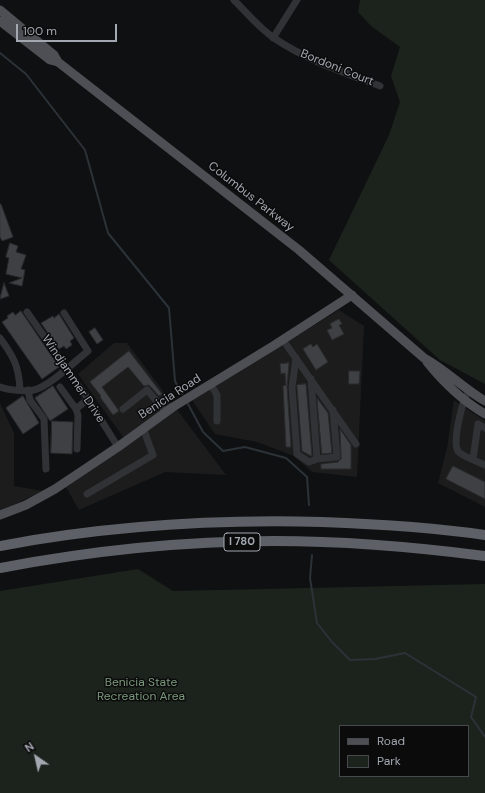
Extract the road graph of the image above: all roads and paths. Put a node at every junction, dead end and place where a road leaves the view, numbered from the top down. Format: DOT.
graph roads {
  1 [pos="234,0"];
  2 [pos="296,0"];
  3 [pos="0,10"];
  4 [pos="0,21"];
  5 [pos="273,38"];
  6 [pos="58,62"];
  7 [pos="380,86"];
  8 [pos="352,295"];
  9 [pos="27,312"];
  10 [pos="64,313"];
  11 [pos="0,338"];
  12 [pos="283,340"];
  13 [pos="296,358"];
  14 [pos="424,358"];
  15 [pos="66,369"];
  16 [pos="311,379"];
  17 [pos="211,384"];
  18 [pos="0,387"];
  19 [pos="60,387"];
  20 [pos="20,390"];
  21 [pos="28,390"];
  22 [pos="468,390"];
  23 [pos="88,399"];
  24 [pos="464,400"];
  25 [pos="485,401"];
  26 [pos="76,409"];
  27 [pos="122,409"];
  28 [pos="333,410"];
  29 [pos="166,412"];
  30 [pos="485,414"];
  31 [pos="217,421"];
  32 [pos="482,426"];
  33 [pos="143,428"];
  34 [pos="356,444"];
  35 [pos="118,447"];
  36 [pos="77,449"];
  37 [pos="317,459"];
  38 [pos="472,459"];
  39 [pos="485,466"];
  40 [pos="46,469"];
  41 [pos="87,494"];
  42 [pos="0,516"];
  43 [pos="485,535"];
  44 [pos="0,546"];
  45 [pos="485,556"];
  46 [pos="0,568"];
  1 -- 5 [label="street, Bordoni Court"];
  2 -- 5 [label="street"];
  3 -- 6 [label="main road, Columbus Parkway"];
  4 -- 6 [label="main road, Columbus Parkway"];
  5 -- 7 [label="street, Bordoni Court"];
  6 -- 8 [label="main road, Columbus Parkway"];
  8 -- 12 [label="main road, Benicia Road"];
  8 -- 14 [label="main road, Columbus Parkway"];
  9 -- 15 [label="street, Windjammer Drive"];
  10 -- 15 [label="street"];
  11 -- 20 [label="street"];
  12 -- 13 [label="street"];
  12 -- 17 [label="main road, Benicia Road"];
  13 -- 16 [label="street"];
  13 -- 37 [label="street"];
  14 -- 22 [label="main road, Columbus Parkway"];
  14 -- 24 [label="main road, Columbus Parkway"];
  15 -- 21 [label="street"];
  15 -- 23 [label="street, Windjammer Drive"];
  16 -- 28 [label="street"];
  16 -- 37 [label="street"];
  17 -- 29 [label="main road, Benicia Road"];
  17 -- 31 [label="street"];
  18 -- 20 [label="street"];
  19 -- 26 [label="street"];
  20 -- 21 [label="street"];
  21 -- 40 [label="street"];
  22 -- 24 [label="street"];
  22 -- 25 [label="main road, Columbus Parkway"];
  23 -- 26 [label="street"];
  23 -- 35 [label="street, Windjammer Drive"];
  24 -- 30 [label="main road, Columbus Parkway"];
  24 -- 38 [label="street"];
  26 -- 36 [label="street"];
  27 -- 29 [label="street"];
  28 -- 34 [label="street"];
  28 -- 37 [label="street"];
  29 -- 33 [label="main road, Benicia Road"];
  32 -- 38 [label="street"];
  33 -- 35 [label="main road, Benicia Road"];
  33 -- 41 [label="street"];
  35 -- 42 [label="main road, Benicia Road"];
  38 -- 39 [label="street"];
  43 -- 44 [label="highway, I 780"];
  45 -- 46 [label="highway, I 780"];
}
